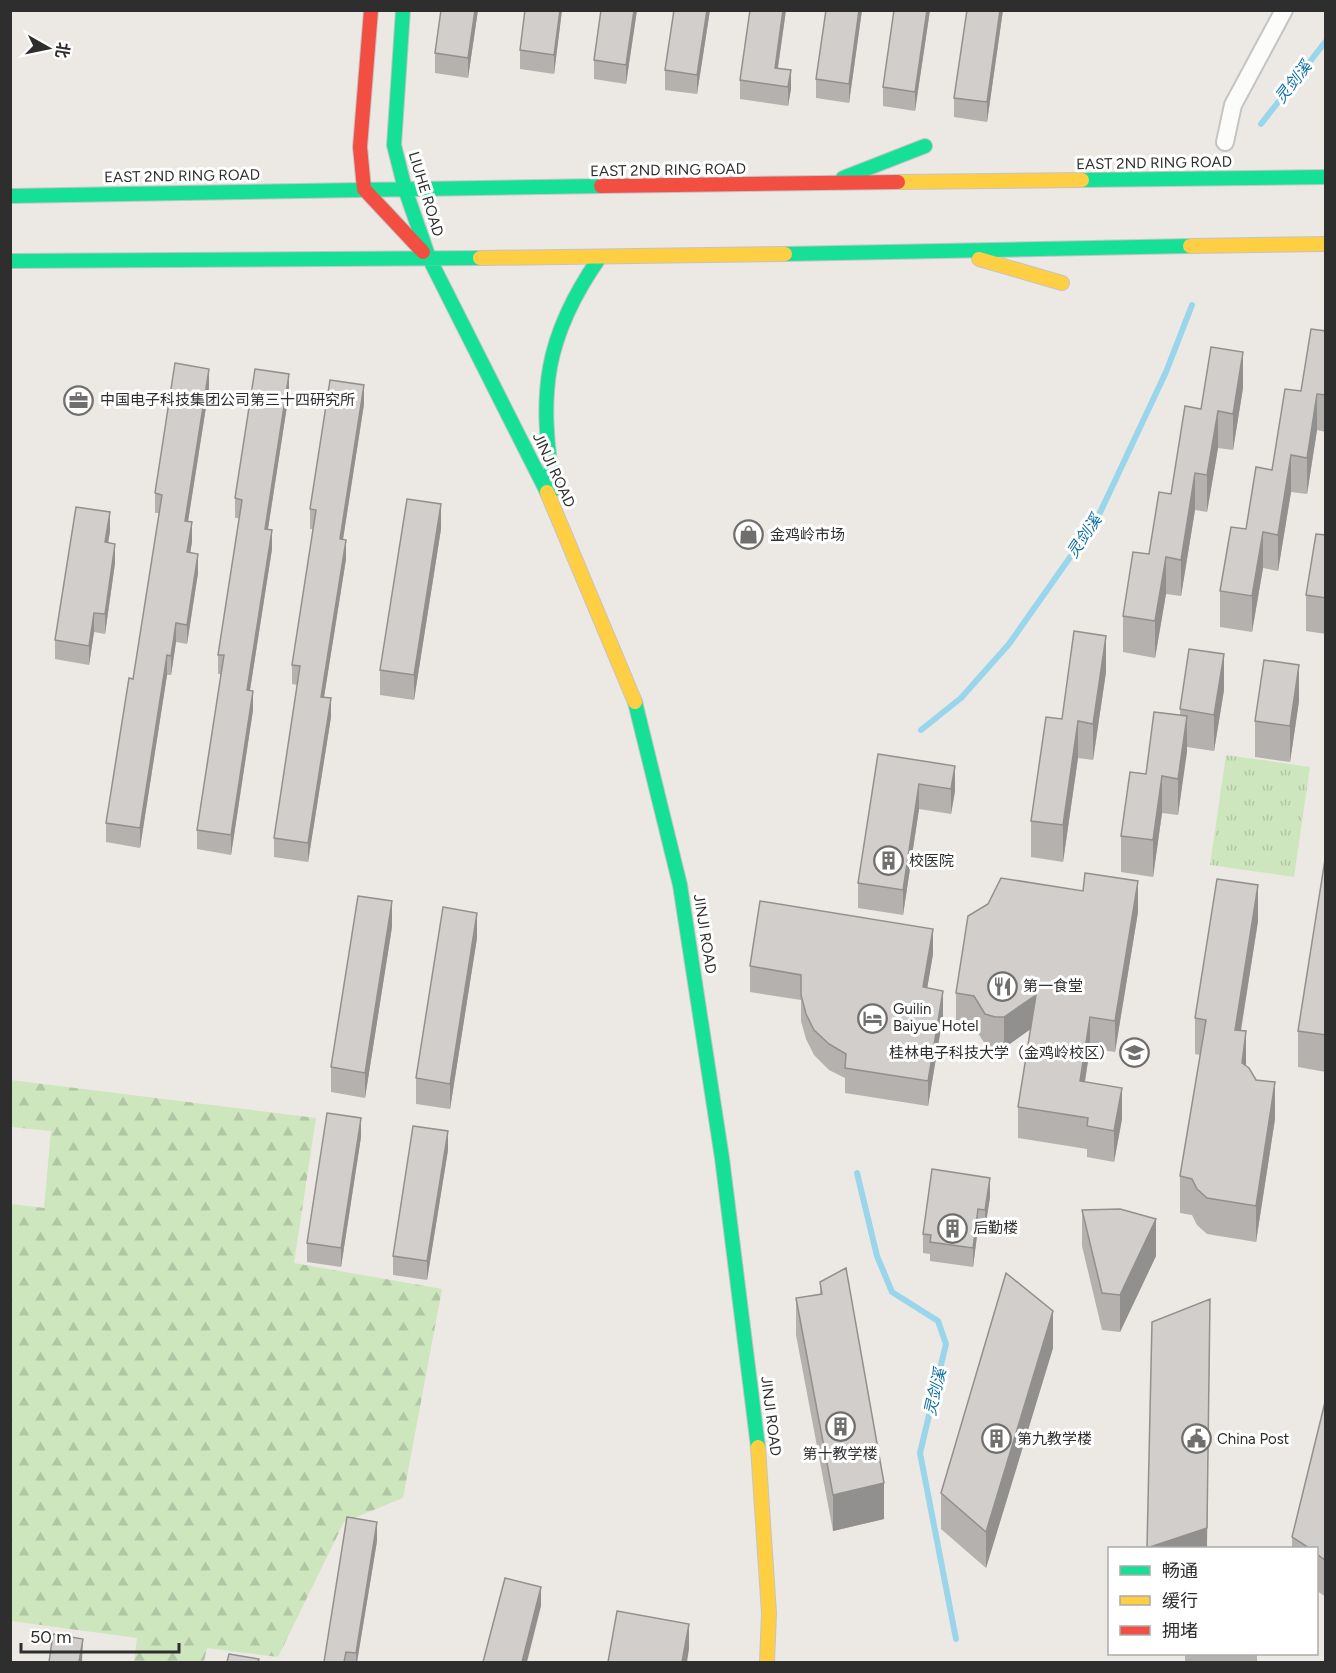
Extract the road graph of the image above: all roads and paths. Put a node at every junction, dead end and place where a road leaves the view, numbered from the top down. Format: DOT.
graph roads {
  1 [pos="370,10"];
  2 [pos="404,10"];
  3 [pos="1284,10"];
  4 [pos="1225,142"];
  5 [pos="925,146"];
  6 [pos="1326,177"];
  7 [pos="825,185"];
  8 [pos="364,189"];
  9 [pos="405,189"];
  10 [pos="10,196"];
  11 [pos="1326,244"];
  12 [pos="952,251"];
  13 [pos="600,257"];
  14 [pos="429,258"];
  15 [pos="10,261"];
  16 [pos="1062,283"];
  17 [pos="560,521"];
  18 [pos="767,1662"];
  1 -- 8 [label="main road"];
  2 -- 9 [label="main road, LIUHE ROAD"];
  3 -- 4 [label="street"];
  5 -- 7 [label="main road"];
  6 -- 7 [label="main road, EAST 2ND RING ROAD"];
  7 -- 9 [label="main road, EAST 2ND RING ROAD"];
  8 -- 9 [label="main road, EAST 2ND RING ROAD"];
  8 -- 10 [label="main road, EAST 2ND RING ROAD"];
  8 -- 14 [label="main road, LIUHE ROAD"];
  9 -- 14 [label="main road, LIUHE ROAD"];
  11 -- 12 [label="main road"];
  12 -- 13 [label="main road"];
  12 -- 16 [label="main road"];
  13 -- 14 [label="main road"];
  13 -- 17 [label="main road"];
  14 -- 15 [label="main road"];
  14 -- 17 [label="main road, JINJI ROAD"];
  17 -- 18 [label="main road, JINJI ROAD"];
}
